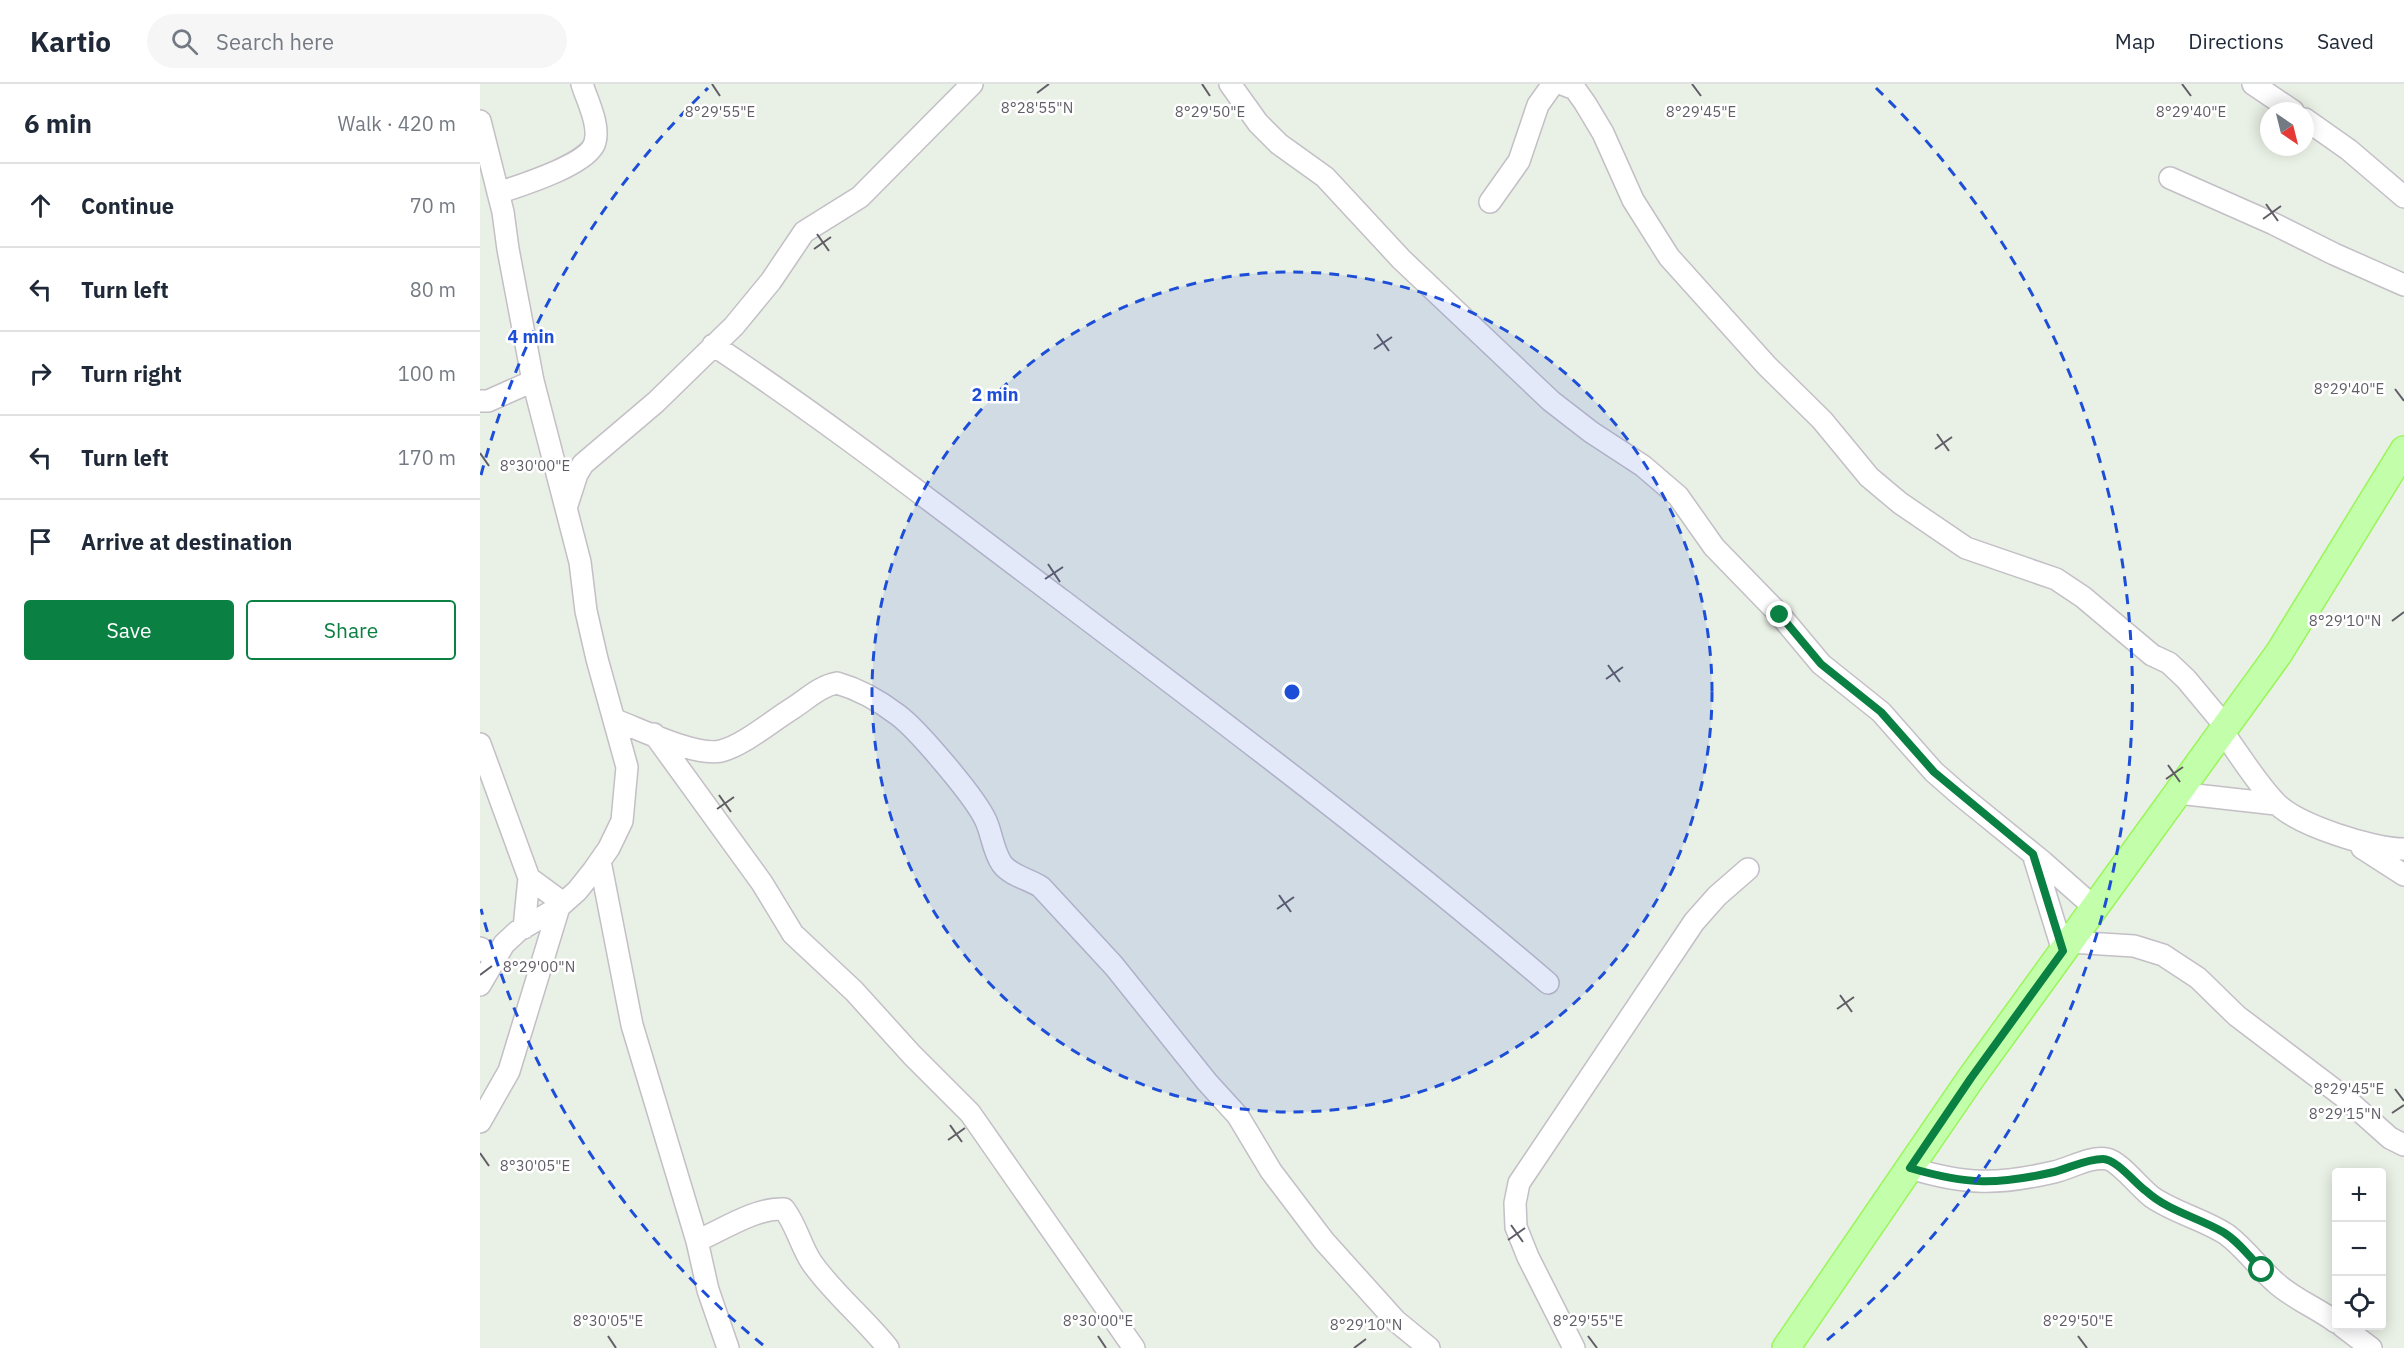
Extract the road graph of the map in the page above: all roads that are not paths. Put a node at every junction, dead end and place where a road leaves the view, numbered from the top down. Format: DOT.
graph roads {
  1 [pos="582,84"];
  2 [pos="972,84"];
  3 [pos="1230,84"];
  4 [pos="1553,84"];
  5 [pos="1563,84"];
  6 [pos="2253,84"];
  7 [pos="2280,102"];
  8 [pos="480,121"];
  9 [pos="2314,125"];
  10 [pos="2170,178"];
  11 [pos="498,192"];
  12 [pos="2404,197"];
  13 [pos="1490,202"];
  14 [pos="2404,285"];
  15 [pos="714,345"];
  16 [pos="533,381"];
  17 [pos="480,401"];
  18 [pos="2404,450"];
  19 [pos="567,505"];
  20 [pos="615,720"];
  21 [pos="2224,729"];
  22 [pos="654,734"];
  23 [pos="480,744"];
  24 [pos="2178,793"];
  25 [pos="2276,804"];
  26 [pos="2337,835"];
  27 [pos="2404,849"];
  28 [pos="2033,854"];
  29 [pos="600,861"];
  30 [pos="1748,869"];
  31 [pos="2404,875"];
  32 [pos="530,878"];
  33 [pos="2095,908"];
  34 [pos="554,916"];
  35 [pos="524,928"];
  36 [pos="2067,947"];
  37 [pos="488,953"];
  38 [pos="1548,983"];
  39 [pos="480,985"];
  40 [pos="480,1122"];
  41 [pos="2404,1145"];
  42 [pos="1910,1168"];
  43 [pos="697,1241"];
  44 [pos="2332,1319"];
  45 [pos="2347,1330"];
  46 [pos="728,1348"];
  47 [pos="888,1348"];
  48 [pos="1134,1348"];
  49 [pos="1429,1348"];
  50 [pos="1574,1348"];
  51 [pos="1786,1348"];
  52 [pos="2371,1348"];
  1 -- 11 [label="street"];
  2 -- 15 [label="street"];
  3 -- 28 [label="street"];
  4 -- 13 [label="street"];
  5 -- 21 [label="street"];
  6 -- 7 [label="street"];
  8 -- 11 [label="street"];
  9 -- 12 [label="street"];
  10 -- 14 [label="street"];
  11 -- 16 [label="street"];
  15 -- 19 [label="street"];
  15 -- 38 [label="street"];
  16 -- 17 [label="street"];
  16 -- 19 [label="street"];
  18 -- 21 [label="main road"];
  19 -- 20 [label="street"];
  20 -- 22 [label="street"];
  20 -- 29 [label="street"];
  21 -- 24 [label="main road"];
  21 -- 25 [label="street"];
  22 -- 48 [label="street"];
  22 -- 49 [label="street"];
  23 -- 32 [label="street"];
  24 -- 25 [label="street"];
  24 -- 33 [label="main road"];
  25 -- 26 [label="street"];
  26 -- 27 [label="street"];
  26 -- 31 [label="street"];
  28 -- 33 [label="street"];
  28 -- 36 [label="street"];
  29 -- 34 [label="street"];
  29 -- 43 [label="street"];
  30 -- 50 [label="street"];
  32 -- 34 [label="street"];
  32 -- 35 [label="street"];
  33 -- 36 [label="main road"];
  34 -- 35 [label="street"];
  34 -- 40 [label="street"];
  35 -- 37 [label="street"];
  36 -- 41 [label="street"];
  36 -- 42 [label="main road"];
  37 -- 39 [label="street"];
  42 -- 44 [label="street"];
  42 -- 51 [label="main road"];
  43 -- 46 [label="street"];
  43 -- 47 [label="street"];
  45 -- 52 [label="street"];
}
